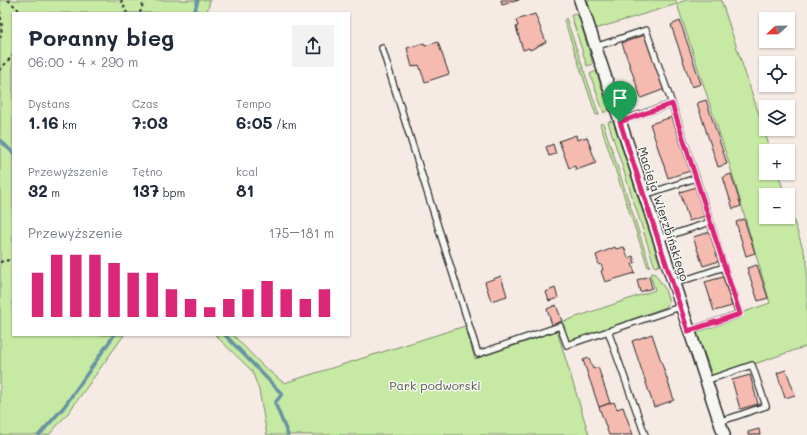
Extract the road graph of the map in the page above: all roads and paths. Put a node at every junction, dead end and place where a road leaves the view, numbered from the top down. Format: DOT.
graph roads {
  1 [pos="8,0"];
  2 [pos="121,0"];
  3 [pos="144,0"];
  4 [pos="580,0"];
  5 [pos="0,11"];
  6 [pos="21,12"];
  7 [pos="126,12"];
  8 [pos="140,12"];
  9 [pos="0,40"];
  10 [pos="595,47"];
  11 [pos="382,48"];
  12 [pos="12,56"];
  13 [pos="0,70"];
  14 [pos="672,104"];
  15 [pos="620,122"];
  16 [pos="696,178"];
  17 [pos="644,196"];
  18 [pos="710,222"];
  19 [pos="658,240"];
  20 [pos="12,260"];
  21 [pos="0,262"];
  22 [pos="724,267"];
  23 [pos="673,284"];
  24 [pos="680,307"];
  25 [pos="608,331"];
  26 [pos="688,331"];
  27 [pos="705,381"];
  28 [pos="719,422"];
  29 [pos="645,435"];
  30 [pos="724,435"];
  1 -- 6 [label="path"];
  2 -- 7 [label="path"];
  3 -- 8 [label="path"];
  4 -- 10 [label="street, Macieja Wierzbińskiego"];
  5 -- 9 [label="path"];
  10 -- 14 [label="lane"];
  10 -- 15 [label="street, Macieja Wierzbińskiego"];
  11 -- 25 [label="lane"];
  12 -- 13 [label="path"];
  14 -- 15 [label="lane"];
  14 -- 16 [label="lane"];
  15 -- 17 [label="street, Macieja Wierzbińskiego"];
  16 -- 17 [label="lane"];
  16 -- 18 [label="lane"];
  17 -- 19 [label="street, Macieja Wierzbińskiego"];
  18 -- 19 [label="lane"];
  18 -- 22 [label="lane"];
  19 -- 23 [label="street, Macieja Wierzbińskiego"];
  20 -- 21 [label="path"];
  22 -- 23 [label="lane"];
  22 -- 26 [label="lane"];
  23 -- 24 [label="street, Macieja Wierzbińskiego"];
  24 -- 25 [label="lane"];
  24 -- 26 [label="street, Macieja Wierzbińskiego"];
  25 -- 29 [label="lane"];
  26 -- 27 [label="street, Macieja Wierzbińskiego"];
  27 -- 28 [label="street, Macieja Wierzbińskiego"];
  27 -- 28 [label="lane"];
  28 -- 30 [label="street, Macieja Wierzbińskiego"];
}
